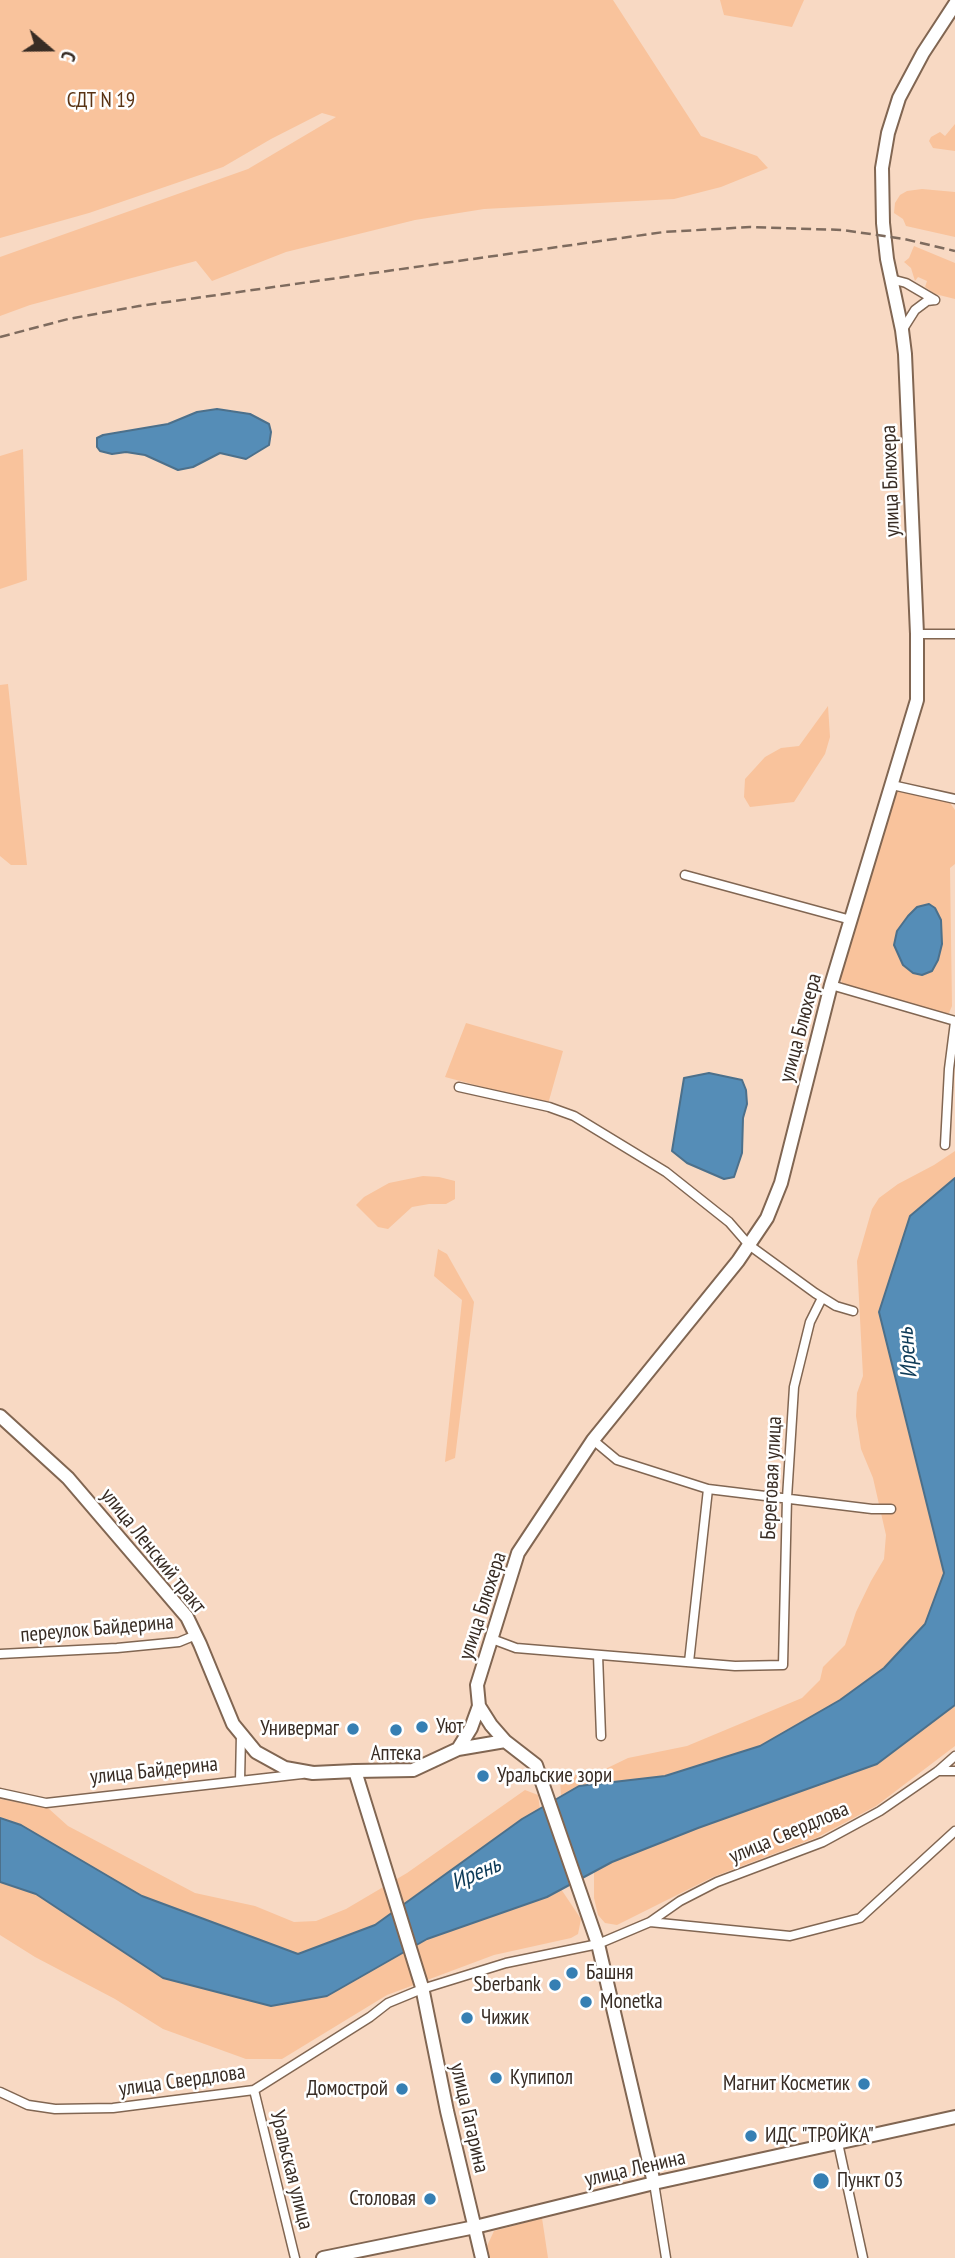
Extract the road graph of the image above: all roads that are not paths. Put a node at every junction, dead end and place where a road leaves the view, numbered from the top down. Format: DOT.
graph roads {
  1 [pos="955,4"];
  2 [pos="891,279"];
  3 [pos="902,330"];
  4 [pos="917,634"];
  5 [pos="955,634"];
  6 [pos="892,785"];
  7 [pos="955,799"];
  8 [pos="685,875"];
  9 [pos="851,920"];
  10 [pos="831,985"];
  11 [pos="955,1021"];
  12 [pos="459,1087"];
  13 [pos="946,1145"];
  14 [pos="749,1245"];
  15 [pos="822,1298"];
  16 [pos="853,1311"];
  17 [pos="0,1416"];
  18 [pos="593,1440"];
  19 [pos="708,1489"];
  20 [pos="787,1498"];
  21 [pos="891,1509"];
  22 [pos="196,1635"];
  23 [pos="492,1639"];
  24 [pos="0,1654"];
  25 [pos="598,1655"];
  26 [pos="689,1662"];
  27 [pos="479,1706"];
  28 [pos="241,1734"];
  29 [pos="601,1736"];
  30 [pos="505,1741"];
  31 [pos="458,1749"];
  32 [pos="955,1756"];
  33 [pos="355,1771"];
  34 [pos="938,1771"];
  35 [pos="955,1771"];
  36 [pos="313,1773"];
  37 [pos="240,1781"];
  38 [pos="0,1793"];
  39 [pos="955,1831"];
  40 [pos="650,1922"];
  41 [pos="598,1944"];
  42 [pos="422,1988"];
  43 [pos="254,2090"];
  44 [pos="0,2092"];
  45 [pos="955,2117"];
  46 [pos="838,2143"];
  47 [pos="654,2183"];
  48 [pos="475,2227"];
  49 [pos="295,2258"];
  50 [pos="323,2258"];
  51 [pos="482,2258"];
  52 [pos="666,2258"];
  53 [pos="863,2258"];
  1 -- 2 [label="street, улица Блюхера"];
  2 -- 3 [label="street, улица Блюхера"];
  2 -- 3 [label="street"];
  3 -- 4 [label="street, улица Блюхера"];
  4 -- 5 [label="street"];
  4 -- 6 [label="street, улица Блюхера"];
  6 -- 7 [label="street"];
  6 -- 9 [label="street, улица Блюхера"];
  8 -- 9 [label="street"];
  9 -- 10 [label="street, улица Блюхера"];
  10 -- 11 [label="street"];
  10 -- 14 [label="street, улица Блюхера"];
  11 -- 13 [label="street"];
  12 -- 14 [label="street"];
  14 -- 15 [label="street"];
  14 -- 18 [label="street, улица Блюхера"];
  15 -- 16 [label="street"];
  15 -- 20 [label="street, Береговая улица"];
  17 -- 22 [label="street, улица Ленский тракт"];
  18 -- 19 [label="street"];
  18 -- 23 [label="street, улица Блюхера"];
  19 -- 20 [label="street"];
  19 -- 26 [label="street"];
  20 -- 21 [label="street"];
  20 -- 26 [label="street, Береговая улица"];
  22 -- 24 [label="street, переулок Байдерина"];
  22 -- 28 [label="street, улица Ленский тракт"];
  23 -- 25 [label="street"];
  23 -- 27 [label="street, улица Блюхера"];
  25 -- 26 [label="street"];
  25 -- 29 [label="street"];
  27 -- 30 [label="street"];
  27 -- 31 [label="street, улица Блюхера"];
  28 -- 36 [label="street, улица Ленский тракт"];
  28 -- 37 [label="street"];
  30 -- 31 [label="street"];
  30 -- 41 [label="street"];
  31 -- 33 [label="street"];
  32 -- 34 [label="street, улица Свердлова"];
  33 -- 36 [label="street, улица Ленский тракт"];
  33 -- 42 [label="street, улица Гагарина"];
  34 -- 35 [label="street"];
  34 -- 40 [label="street, улица Свердлова"];
  36 -- 37 [label="street, улица Байдерина"];
  37 -- 38 [label="street, улица Байдерина"];
  39 -- 40 [label="street, улица Свердлова"];
  40 -- 41 [label="street, улица Свердлова"];
  41 -- 42 [label="street, улица Свердлова"];
  41 -- 47 [label="street"];
  42 -- 43 [label="street, улица Свердлова"];
  42 -- 48 [label="street, улица Гагарина"];
  43 -- 44 [label="street, улица Свердлова"];
  43 -- 49 [label="street, Уральская улица"];
  45 -- 46 [label="street, улица Ленина"];
  46 -- 47 [label="street, улица Ленина"];
  46 -- 53 [label="street"];
  47 -- 48 [label="street, улица Ленина"];
  47 -- 52 [label="street"];
  48 -- 50 [label="street, улица Ленина"];
  48 -- 51 [label="street, улица Гагарина"];
}
